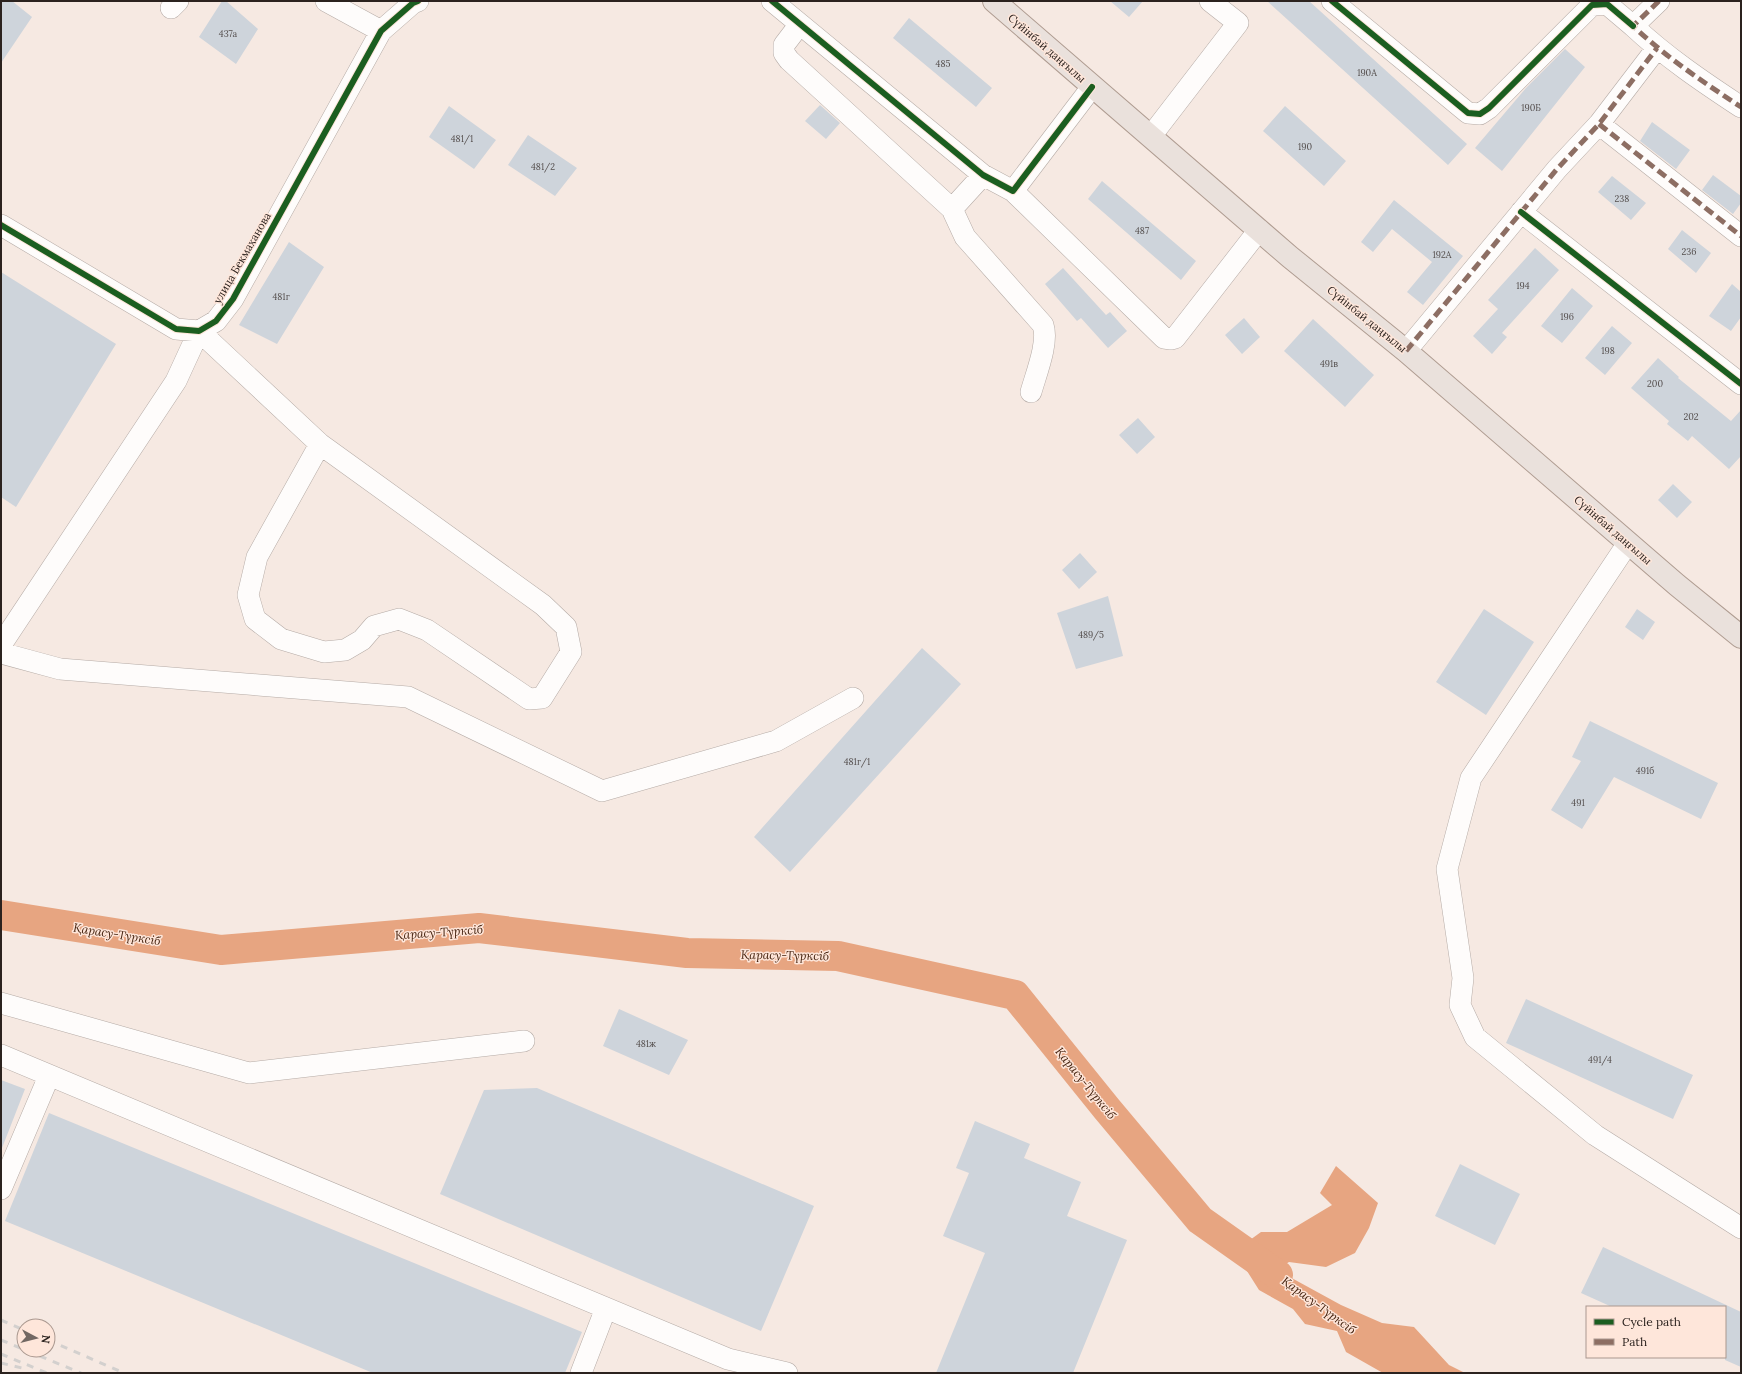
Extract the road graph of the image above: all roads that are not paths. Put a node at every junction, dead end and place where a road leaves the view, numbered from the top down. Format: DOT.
graph roads {
  1 [pos="326,1"];
  2 [pos="418,1"];
  3 [pos="772,1"];
  4 [pos="994,1"];
  5 [pos="1210,1"];
  6 [pos="1332,1"];
  7 [pos="1660,1"];
  8 [pos="800,24"];
  9 [pos="1633,26"];
  10 [pos="381,31"];
  11 [pos="1657,48"];
  12 [pos="1092,87"];
  13 [pos="1741,107"];
  14 [pos="1598,124"];
  15 [pos="1151,136"];
  16 [pos="983,175"];
  17 [pos="1013,191"];
  18 [pos="952,209"];
  19 [pos="1521,212"];
  20 [pos="1,225"];
  21 [pos="1259,230"];
  22 [pos="1741,236"];
  23 [pos="199,331"];
  24 [pos="1406,350"];
  25 [pos="1741,384"];
  26 [pos="1031,392"];
  27 [pos="320,444"];
  28 [pos="1628,543"];
  29 [pos="1741,637"];
  30 [pos="1,645"];
  31 [pos="1,653"];
  32 [pos="853,698"];
  33 [pos="1,1003"];
  34 [pos="524,1041"];
  35 [pos="1,1055"];
  36 [pos="49,1076"];
  37 [pos="1,1189"];
  38 [pos="1741,1228"];
  39 [pos="606,1308"];
  40 [pos="581,1373"];
  41 [pos="787,1373"];
  1 -- 10 [label="street"];
  2 -- 10 [label="street, улица Бекмаханова"];
  3 -- 8 [label="street"];
  4 -- 12 [label="main road, Сүйінбай даңғылы"];
  5 -- 15 [label="street"];
  6 -- 9 [label="street"];
  7 -- 9 [label="street"];
  8 -- 16 [label="street"];
  8 -- 18 [label="street"];
  9 -- 11 [label="street"];
  10 -- 23 [label="street, улица Бекмаханова"];
  11 -- 13 [label="street"];
  11 -- 14 [label="street"];
  12 -- 15 [label="main road, Сүйінбай даңғылы"];
  12 -- 17 [label="street"];
  14 -- 19 [label="street"];
  14 -- 22 [label="street"];
  15 -- 21 [label="main road, Сүйінбай даңғылы"];
  16 -- 17 [label="street"];
  16 -- 18 [label="street"];
  17 -- 21 [label="street"];
  18 -- 26 [label="street"];
  19 -- 24 [label="street"];
  19 -- 25 [label="street"];
  20 -- 23 [label="street"];
  21 -- 24 [label="main road, Сүйінбай даңғылы"];
  23 -- 27 [label="street"];
  23 -- 30 [label="street"];
  24 -- 28 [label="main road, Сүйінбай даңғылы"];
  27 -- 27 [label="street"];
  28 -- 29 [label="main road, Сүйінбай даңғылы"];
  28 -- 38 [label="street"];
  31 -- 32 [label="street"];
  33 -- 34 [label="street"];
  35 -- 36 [label="street"];
  36 -- 37 [label="street"];
  36 -- 39 [label="street"];
  39 -- 40 [label="street"];
  39 -- 41 [label="street"];
}
